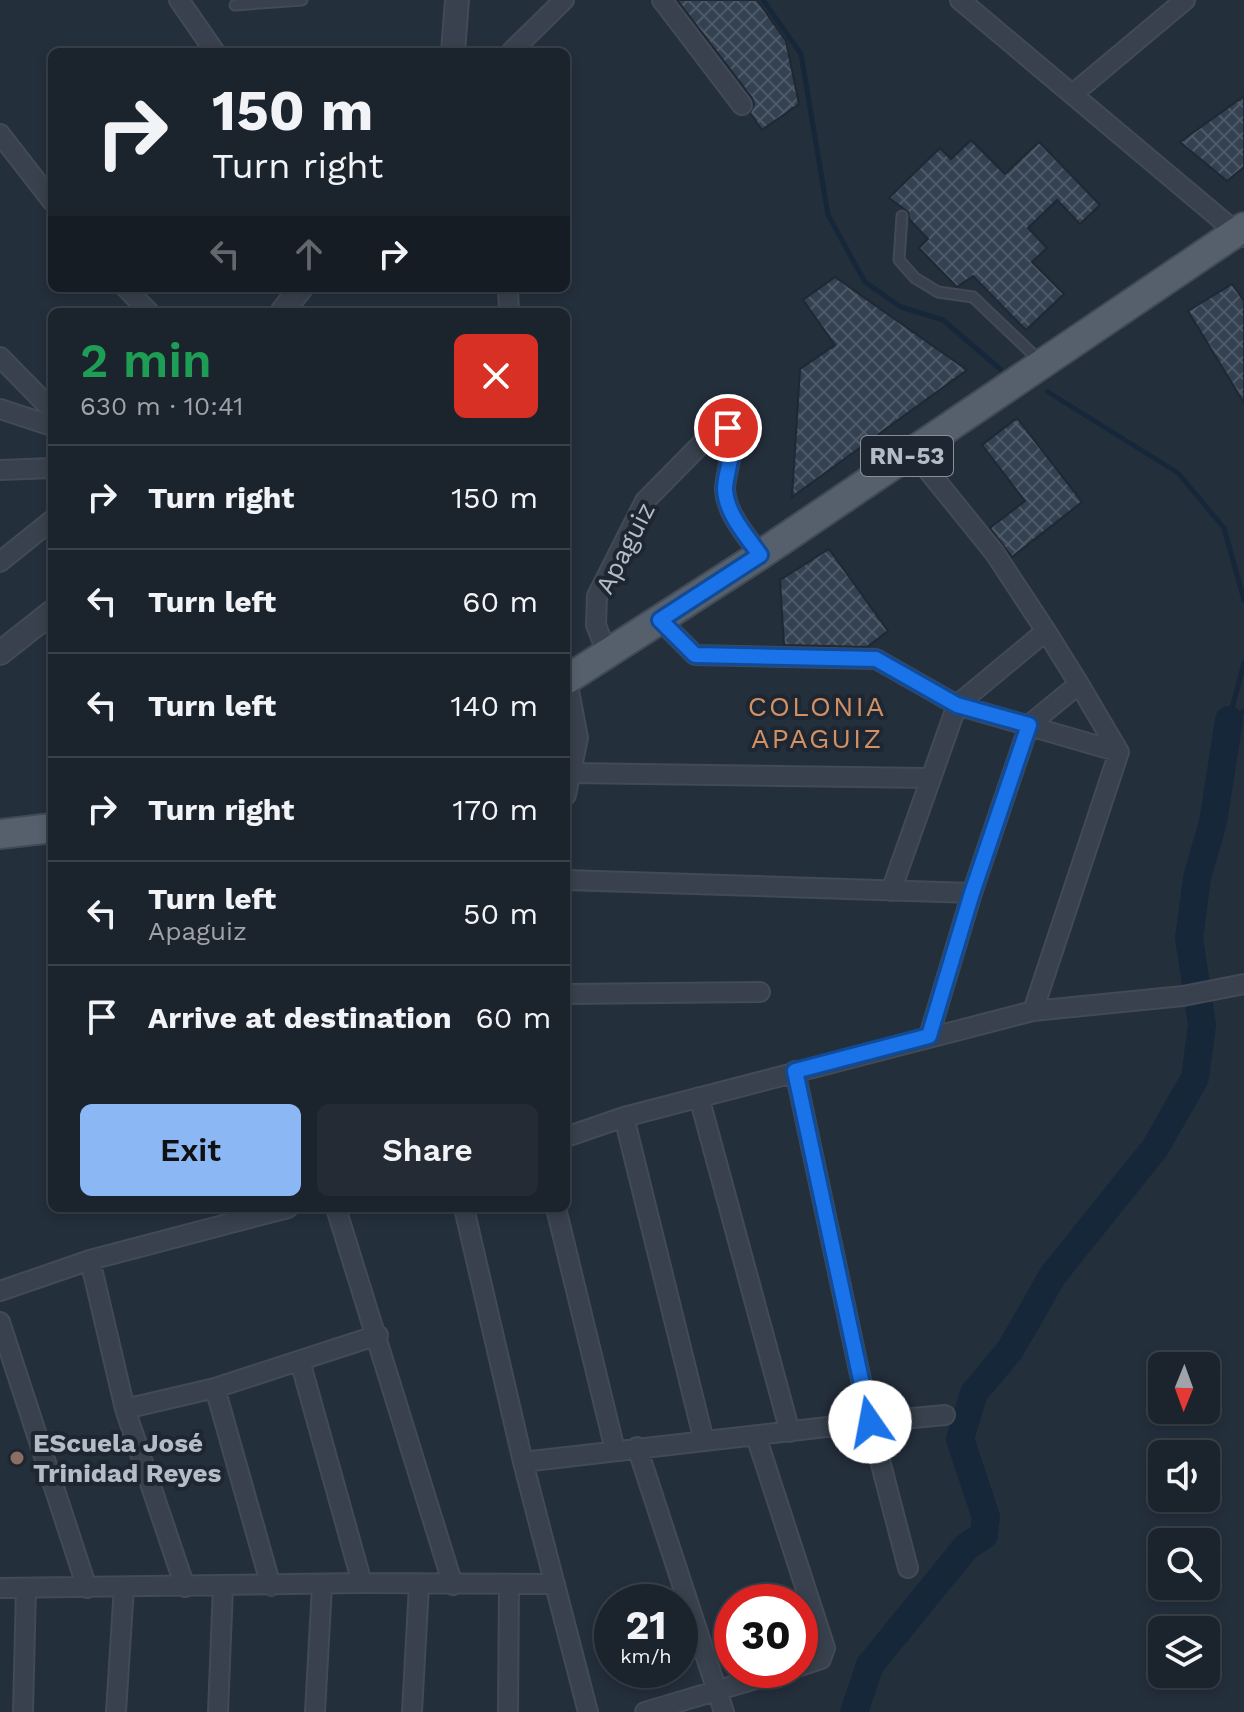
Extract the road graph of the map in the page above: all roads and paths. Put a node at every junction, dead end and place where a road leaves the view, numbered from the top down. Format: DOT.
graph roads {
  1 [pos="179,0"];
  2 [pos="302,0"];
  3 [pos="457,0"];
  4 [pos="564,0"];
  5 [pos="662,0"];
  6 [pos="960,0"];
  7 [pos="1185,0"];
  8 [pos="235,5"];
  9 [pos="212,48"];
  10 [pos="453,48"];
  11 [pos="515,48"];
  12 [pos="1074,93"];
  13 [pos="742,105"];
  14 [pos="0,134"];
  15 [pos="48,196"];
  16 [pos="902,216"];
  17 [pos="1242,233"];
  18 [pos="130,292"];
  19 [pos="298,292"];
  20 [pos="145,308"];
  21 [pos="285,308"];
  22 [pos="0,357"];
  23 [pos="1043,363"];
  24 [pos="48,406"];
  25 [pos="0,409"];
  26 [pos="48,425"];
  27 [pos="700,443"];
  28 [pos="913,452"];
  29 [pos="728,458"];
  30 [pos="48,468"];
  31 [pos="0,470"];
  32 [pos="48,523"];
  33 [pos="760,555"];
  34 [pos="0,562"];
  35 [pos="48,615"];
  36 [pos="660,620"];
  37 [pos="1046,631"];
  38 [pos="0,653"];
  39 [pos="607,653"];
  40 [pos="570,677"];
  41 [pos="1079,684"];
  42 [pos="570,699"];
  43 [pos="957,705"];
  44 [pos="1029,725"];
  45 [pos="1119,752"];
  46 [pos="573,773"];
  47 [pos="929,778"];
  48 [pos="570,782"];
  49 [pos="48,828"];
  50 [pos="0,834"];
  51 [pos="570,880"];
  52 [pos="891,891"];
  53 [pos="972,893"];
  54 [pos="1244,984"];
  55 [pos="760,992"];
  56 [pos="570,994"];
  57 [pos="1033,1011"];
  58 [pos="929,1036"];
  59 [pos="795,1071"];
  60 [pos="699,1097"];
  61 [pos="624,1117"];
  62 [pos="570,1136"];
  63 [pos="204,1212"];
  64 [pos="272,1212"];
  65 [pos="337,1212"];
  66 [pos="465,1212"];
  67 [pos="557,1212"];
  68 [pos="206,1228"];
  69 [pos="90,1260"];
  70 [pos="0,1291"];
  71 [pos="0,1322"];
  72 [pos="378,1335"];
  73 [pos="300,1361"];
  74 [pos="215,1388"];
  75 [pos="125,1409"];
  76 [pos="945,1415"];
  77 [pos="870,1422"];
  78 [pos="790,1432"];
  79 [pos="756,1436"];
  80 [pos="704,1441"];
  81 [pos="637,1447"];
  82 [pos="615,1450"];
  83 [pos="523,1462"];
  84 [pos="908,1568"];
  85 [pos="362,1583"];
  86 [pos="555,1584"];
  87 [pos="804,1584"];
  88 [pos="419,1585"];
  89 [pos="453,1585"];
  90 [pos="509,1585"];
  91 [pos="271,1586"];
  92 [pos="322,1586"];
  93 [pos="124,1587"];
  94 [pos="185,1587"];
  95 [pos="223,1587"];
  96 [pos="0,1588"];
  97 [pos="26,1588"];
  98 [pos="87,1588"];
  99 [pos="818,1626"];
  100 [pos="818,1660"];
  101 [pos="729,1688"];
  102 [pos="716,1692"];
  103 [pos="23,1712"];
  104 [pos="116,1712"];
  105 [pos="218,1712"];
  106 [pos="315,1712"];
  107 [pos="412,1712"];
  108 [pos="508,1712"];
  109 [pos="588,1712"];
  110 [pos="645,1712"];
  111 [pos="724,1712"];
  1 -- 9 [label="street"];
  2 -- 8 [label="lane"];
  3 -- 10 [label="street"];
  4 -- 11 [label="street"];
  5 -- 13 [label="street"];
  6 -- 12 [label="street"];
  7 -- 12 [label="street"];
  12 -- 17 [label="street"];
  14 -- 15 [label="street"];
  16 -- 23 [label="lane"];
  17 -- 23 [label="main road, RN-53"];
  18 -- 20 [label="street"];
  19 -- 21 [label="street"];
  22 -- 24 [label="street"];
  23 -- 28 [label="main road, RN-53"];
  25 -- 26 [label="street"];
  27 -- 29 [label="street"];
  27 -- 29 [label="street, Apaguiz"];
  27 -- 39 [label="street, Apaguiz"];
  28 -- 33 [label="main road, RN-53"];
  28 -- 37 [label="street"];
  29 -- 33 [label="street, Apaguiz"];
  30 -- 31 [label="street"];
  32 -- 34 [label="street"];
  33 -- 36 [label="main road, RN-53"];
  35 -- 38 [label="street"];
  36 -- 39 [label="main road, RN-53"];
  36 -- 43 [label="street"];
  37 -- 41 [label="street"];
  37 -- 43 [label="street"];
  39 -- 40 [label="main road, RN-53"];
  41 -- 44 [label="street"];
  41 -- 45 [label="street"];
  42 -- 46 [label="street"];
  43 -- 44 [label="street"];
  43 -- 47 [label="street"];
  44 -- 45 [label="street"];
  44 -- 53 [label="street"];
  45 -- 57 [label="street"];
  46 -- 47 [label="street"];
  46 -- 48 [label="street"];
  47 -- 52 [label="street"];
  49 -- 50 [label="main road"];
  51 -- 52 [label="street"];
  52 -- 53 [label="street"];
  53 -- 58 [label="street"];
  54 -- 57 [label="street"];
  55 -- 56 [label="street"];
  57 -- 58 [label="street"];
  58 -- 59 [label="street"];
  59 -- 60 [label="street"];
  59 -- 77 [label="street"];
  60 -- 61 [label="street"];
  60 -- 78 [label="street"];
  61 -- 62 [label="street"];
  61 -- 80 [label="street"];
  63 -- 68 [label="street"];
  64 -- 68 [label="street"];
  65 -- 72 [label="street"];
  66 -- 83 [label="street"];
  67 -- 82 [label="street"];
  68 -- 69 [label="street"];
  69 -- 70 [label="street"];
  69 -- 75 [label="street"];
  71 -- 98 [label="street"];
  72 -- 73 [label="street"];
  72 -- 89 [label="street"];
  73 -- 74 [label="street"];
  73 -- 85 [label="street"];
  74 -- 75 [label="street"];
  74 -- 91 [label="street"];
  75 -- 94 [label="street"];
  76 -- 77 [label="street"];
  77 -- 78 [label="street"];
  77 -- 84 [label="street"];
  78 -- 79 [label="street"];
  79 -- 80 [label="street"];
  79 -- 87 [label="street"];
  80 -- 81 [label="street"];
  81 -- 82 [label="street"];
  81 -- 102 [label="street"];
  82 -- 83 [label="street"];
  83 -- 86 [label="street"];
  85 -- 88 [label="street"];
  85 -- 92 [label="street"];
  86 -- 90 [label="street"];
  86 -- 109 [label="street"];
  88 -- 89 [label="street"];
  88 -- 107 [label="street"];
  89 -- 90 [label="street"];
  90 -- 108 [label="street"];
  91 -- 92 [label="street"];
  91 -- 95 [label="street"];
  92 -- 106 [label="street"];
  93 -- 94 [label="street"];
  93 -- 98 [label="street"];
  93 -- 104 [label="street"];
  94 -- 95 [label="street"];
  95 -- 105 [label="street"];
  96 -- 97 [label="street"];
  97 -- 98 [label="street"];
  97 -- 103 [label="street"];
  99 -- 100 [label="street"];
  101 -- 102 [label="street"];
  102 -- 110 [label="street"];
  102 -- 111 [label="street"];
}
